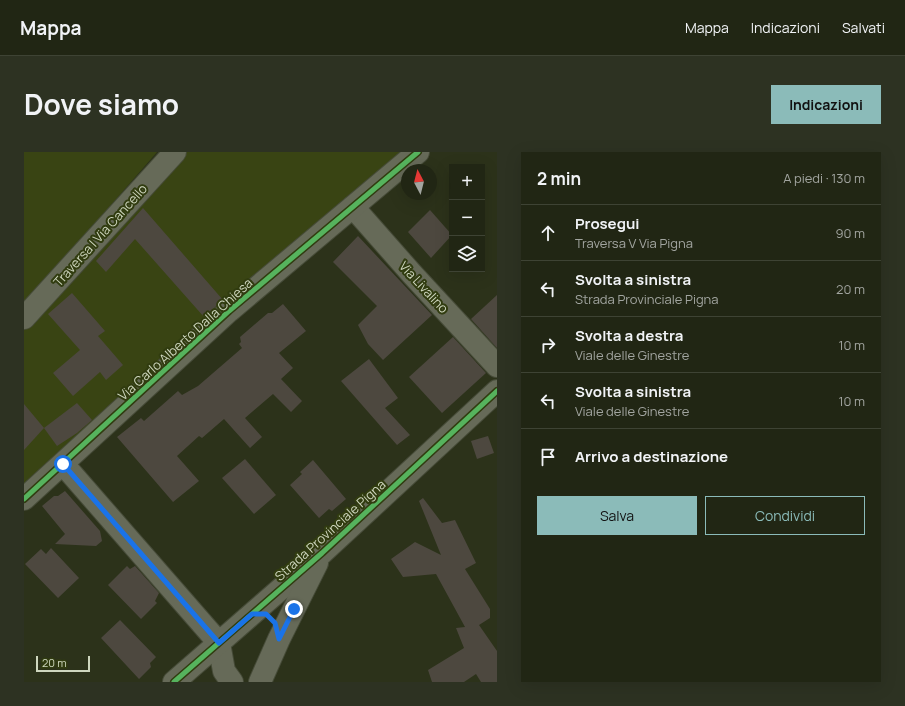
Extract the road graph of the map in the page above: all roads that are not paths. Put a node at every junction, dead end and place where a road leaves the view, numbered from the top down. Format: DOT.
graph roads {
  1 [pos="175,152"];
  2 [pos="418,152"];
  3 [pos="353,207"];
  4 [pos="24,318"];
  5 [pos="497,366"];
  6 [pos="497,391"];
  7 [pos="63,464"];
  8 [pos="24,498"];
  9 [pos="322,553"];
  10 [pos="252,614"];
  11 [pos="279,639"];
  12 [pos="219,643"];
  13 [pos="174,682"];
  14 [pos="232,682"];
  15 [pos="260,682"];
  1 -- 4 [label="street, Traversa I Via Cancello"];
  2 -- 3 [label="street, Via Carlo Alberto Dalla Chiesa"];
  3 -- 5 [label="street, Via Livalino"];
  3 -- 7 [label="street, Via Carlo Alberto Dalla Chiesa"];
  6 -- 9 [label="street, Strada Provinciale Pigna"];
  7 -- 8 [label="street, Via Carlo Alberto Dalla Chiesa"];
  7 -- 12 [label="street"];
  9 -- 10 [label="street, Strada Provinciale Pigna"];
  9 -- 11 [label="street"];
  10 -- 11 [label="street"];
  10 -- 12 [label="street, Strada Provinciale Pigna"];
  11 -- 15 [label="street"];
  12 -- 13 [label="street, Strada Provinciale Pigna"];
  12 -- 14 [label="street"];
}
